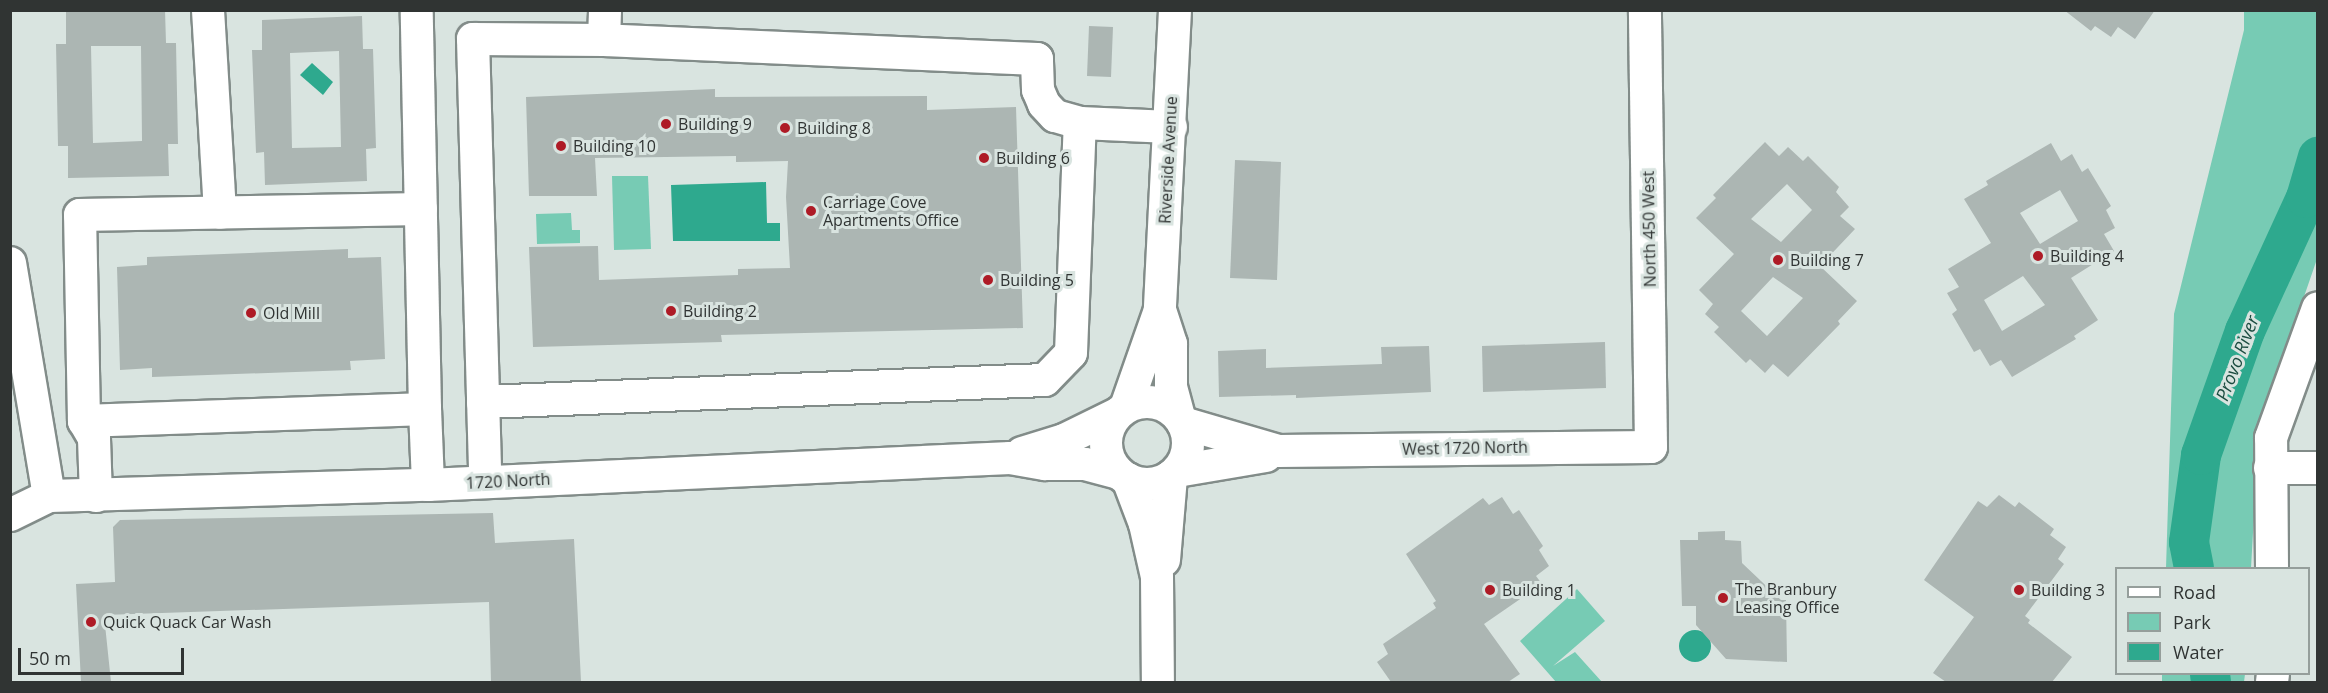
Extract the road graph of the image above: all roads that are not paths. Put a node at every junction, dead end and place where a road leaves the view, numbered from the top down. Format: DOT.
graph roads {
  1 [pos="208,10"];
  2 [pos="1175,10"];
  3 [pos="1645,10"];
  4 [pos="417,13"];
  5 [pos="604,25"];
  6 [pos="1080,123"];
  7 [pos="1171,127"];
  8 [pos="421,209"];
  9 [pos="220,213"];
  10 [pos="10,263"];
  11 [pos="2318,308"];
  12 [pos="1160,310"];
  13 [pos="483,402"];
  14 [pos="424,409"];
  15 [pos="1122,410"];
  16 [pos="1181,420"];
  17 [pos="84,421"];
  18 [pos="1651,447"];
  19 [pos="1278,451"];
  20 [pos="1010,458"];
  21 [pos="2270,468"];
  22 [pos="2318,468"];
  23 [pos="1174,473"];
  24 [pos="1123,476"];
  25 [pos="485,482"];
  26 [pos="428,485"];
  27 [pos="49,496"];
  28 [pos="96,496"];
  29 [pos="10,515"];
  30 [pos="2272,567"];
  31 [pos="1157,578"];
  32 [pos="1158,682"];
  1 -- 9 [label="street"];
  2 -- 7 [label="street, Riverside Avenue"];
  3 -- 18 [label="street, North 450 West"];
  4 -- 8 [label="street"];
  5 -- 6 [label="street"];
  5 -- 13 [label="street"];
  6 -- 7 [label="street"];
  6 -- 13 [label="street"];
  7 -- 12 [label="street, Riverside Avenue"];
  8 -- 9 [label="street"];
  8 -- 14 [label="street"];
  9 -- 17 [label="street"];
  10 -- 27 [label="street"];
  11 -- 21 [label="street"];
  12 -- 15 [label="street, Riverside Avenue"];
  12 -- 16 [label="street, Riverside Avenue"];
  13 -- 25 [label="street"];
  14 -- 17 [label="street"];
  14 -- 26 [label="street"];
  15 -- 16 [label="street"];
  15 -- 20 [label="street, 1720 North"];
  15 -- 24 [label="street"];
  16 -- 19 [label="street, West 1720 North"];
  16 -- 23 [label="street"];
  17 -- 28 [label="street"];
  18 -- 19 [label="street, West 1720 North"];
  19 -- 23 [label="street, West 1720 North"];
  20 -- 24 [label="street, 1720 North"];
  20 -- 25 [label="street, 1720 North"];
  21 -- 22 [label="street"];
  21 -- 30 [label="street"];
  23 -- 24 [label="street"];
  23 -- 31 [label="street"];
  24 -- 31 [label="street"];
  25 -- 26 [label="street, 1720 North"];
  26 -- 28 [label="street, 1720 North"];
  27 -- 28 [label="street, 1720 North"];
  27 -- 29 [label="street, 1720 North"];
  31 -- 32 [label="street"];
}
